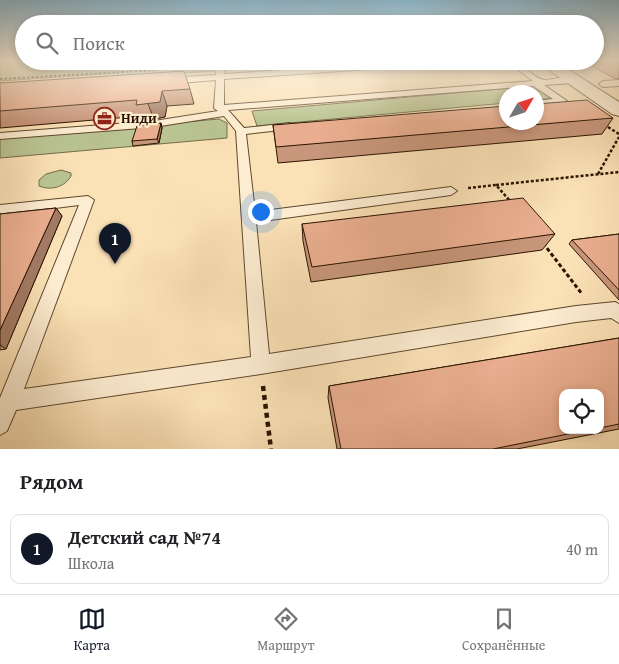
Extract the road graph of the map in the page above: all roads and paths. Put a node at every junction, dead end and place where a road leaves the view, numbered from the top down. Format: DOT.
graph roads {
  1 [pos="171,81"];
  2 [pos="220,81"];
  3 [pos="556,81"];
  4 [pos="573,81"];
  5 [pos="161,82"];
  6 [pos="538,82"];
  7 [pos="619,83"];
  8 [pos="603,84"];
  9 [pos="542,85"];
  10 [pos="544,87"];
  11 [pos="544,103"];
  12 [pos="222,110"];
  13 [pos="619,110"];
  14 [pos="300,126"];
  15 [pos="241,131"];
  16 [pos="0,136"];
  17 [pos="619,137"];
  18 [pos="619,172"];
  19 [pos="598,175"];
  20 [pos="496,185"];
  21 [pos="451,191"];
  22 [pos="513,204"];
  23 [pos="0,210"];
  24 [pos="249,218"];
  25 [pos="542,243"];
  26 [pos="596,312"];
  27 [pos="619,315"];
  28 [pos="261,365"];
  29 [pos="10,401"];
  30 [pos="0,424"];
  31 [pos="271,449"];
  1 -- 5 [label="lane"];
  2 -- 12 [label="lane"];
  3 -- 6 [label="lane"];
  4 -- 13 [label="street"];
  6 -- 9 [label="lane"];
  6 -- 12 [label="lane"];
  7 -- 8 [label="lane"];
  10 -- 11 [label="lane"];
  12 -- 15 [label="lane"];
  12 -- 16 [label="lane"];
  14 -- 15 [label="lane"];
  15 -- 24 [label="lane"];
  17 -- 19 [label="path"];
  18 -- 19 [label="path"];
  19 -- 20 [label="path"];
  20 -- 21 [label="path"];
  20 -- 22 [label="path"];
  21 -- 24 [label="lane"];
  23 -- 29 [label="lane"];
  24 -- 28 [label="lane"];
  25 -- 26 [label="path"];
  26 -- 27 [label="lane"];
  26 -- 28 [label="lane"];
  28 -- 29 [label="lane"];
  28 -- 31 [label="path"];
  29 -- 30 [label="lane"];
}
